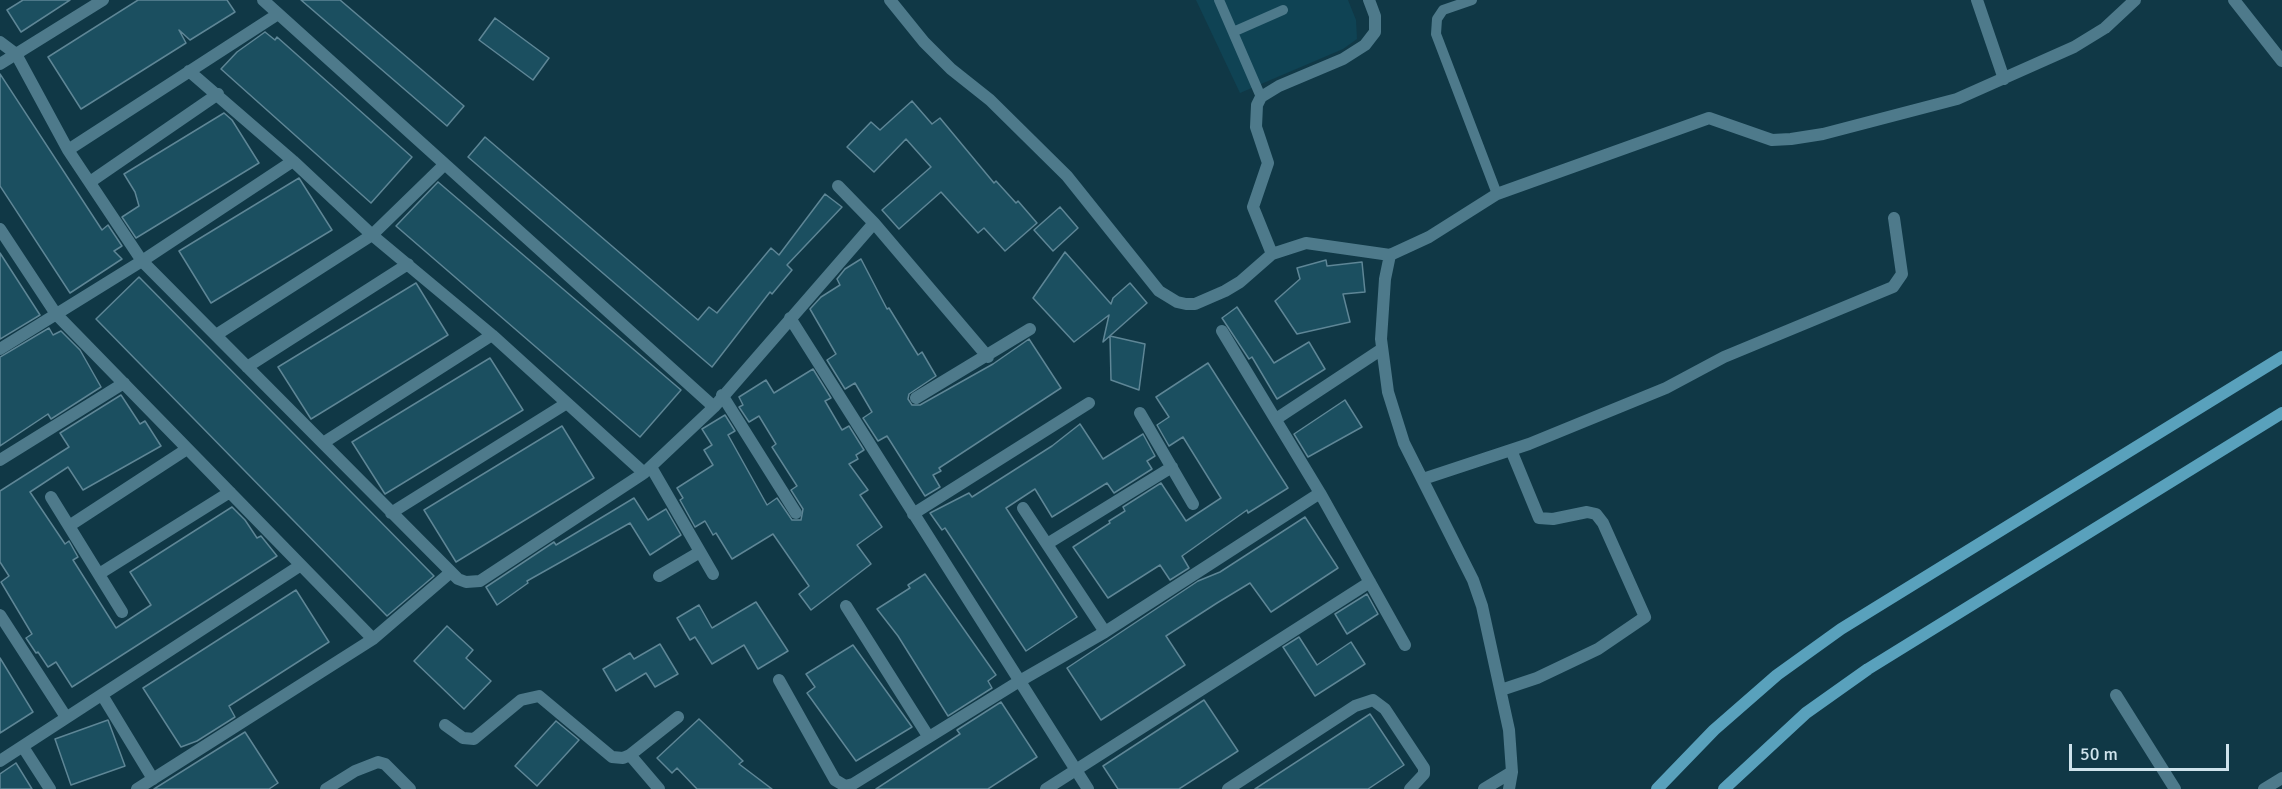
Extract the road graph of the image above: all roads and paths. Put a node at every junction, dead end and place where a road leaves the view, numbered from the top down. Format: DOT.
graph roads {
  1 [pos="103,0"];
  2 [pos="263,0"];
  3 [pos="890,0"];
  4 [pos="1220,0"];
  5 [pos="1369,0"];
  6 [pos="1472,0"];
  7 [pos="1977,0"];
  8 [pos="2134,0"];
  9 [pos="2234,0"];
  10 [pos="1283,10"];
  11 [pos="278,14"];
  12 [pos="1233,32"];
  13 [pos="0,42"];
  14 [pos="16,54"];
  15 [pos="2282,61"];
  16 [pos="0,64"];
  17 [pos="189,70"];
  18 [pos="2004,80"];
  19 [pos="218,94"];
  20 [pos="1261,97"];
  21 [pos="68,150"];
  22 [pos="293,161"];
  23 [pos="444,165"];
  24 [pos="90,182"];
  25 [pos="838,186"];
  26 [pos="1497,194"];
  27 [pos="1894,218"];
  28 [pos="874,223"];
  29 [pos="0,230"];
  30 [pos="372,235"];
  31 [pos="1272,254"];
  32 [pos="1390,255"];
  33 [pos="142,261"];
  34 [pos="408,264"];
  35 [pos="56,314"];
  36 [pos="790,318"];
  37 [pos="1029,329"];
  38 [pos="1222,331"];
  39 [pos="216,335"];
  40 [pos="492,335"];
  41 [pos="0,349"];
  42 [pos="1382,350"];
  43 [pos="988,357"];
  44 [pos="2282,357"];
  45 [pos="247,367"];
  46 [pos="124,384"];
  47 [pos="722,395"];
  48 [pos="916,398"];
  49 [pos="567,403"];
  50 [pos="1089,403"];
  51 [pos="714,407"];
  52 [pos="1140,413"];
  53 [pos="2282,413"];
  54 [pos="1276,419"];
  55 [pos="323,444"];
  56 [pos="188,449"];
  57 [pos="1511,450"];
  58 [pos="0,460"];
  59 [pos="1172,467"];
  60 [pos="647,470"];
  61 [pos="1423,479"];
  62 [pos="230,492"];
  63 [pos="1320,493"];
  64 [pos="51,497"];
  65 [pos="1193,504"];
  66 [pos="1023,507"];
  67 [pos="391,513"];
  68 [pos="796,513"];
  69 [pos="913,514"];
  70 [pos="69,526"];
  71 [pos="1047,544"];
  72 [pos="700,552"];
  73 [pos="301,565"];
  74 [pos="451,572"];
  75 [pos="99,574"];
  76 [pos="713,574"];
  77 [pos="659,576"];
  78 [pos="1370,582"];
  79 [pos="846,606"];
  80 [pos="123,612"];
  81 [pos="0,615"];
  82 [pos="1105,633"];
  83 [pos="5,635"];
  84 [pos="373,639"];
  85 [pos="1405,645"];
  86 [pos="779,680"];
  87 [pos="1018,682"];
  88 [pos="1501,690"];
  89 [pos="102,695"];
  90 [pos="2116,695"];
  91 [pos="66,717"];
  92 [pos="678,717"];
  93 [pos="445,725"];
  94 [pos="928,736"];
  95 [pos="23,747"];
  96 [pos="630,755"];
  97 [pos="0,761"];
  98 [pos="1077,770"];
  99 [pos="1512,772"];
  100 [pos="2282,778"];
  101 [pos="153,779"];
  102 [pos="50,789"];
  103 [pos="137,789"];
  104 [pos="326,789"];
  105 [pos="410,789"];
  106 [pos="658,789"];
  107 [pos="1046,789"];
  108 [pos="1088,789"];
  109 [pos="1228,789"];
  110 [pos="1410,789"];
  111 [pos="1484,789"];
  112 [pos="1509,789"];
  113 [pos="1657,789"];
  114 [pos="1724,789"];
  115 [pos="2175,789"];
  116 [pos="2264,789"];
  1 -- 14 [label="street"];
  2 -- 11 [label="street"];
  3 -- 31 [label="street"];
  4 -- 12 [label="lane"];
  5 -- 20 [label="street"];
  6 -- 26 [label="lane"];
  7 -- 18 [label="street"];
  8 -- 18 [label="street"];
  9 -- 15 [label="street"];
  10 -- 12 [label="lane"];
  11 -- 17 [label="street"];
  11 -- 23 [label="street"];
  12 -- 20 [label="lane"];
  13 -- 14 [label="street"];
  14 -- 16 [label="street"];
  14 -- 21 [label="street"];
  17 -- 19 [label="street"];
  17 -- 21 [label="street"];
  18 -- 26 [label="street"];
  19 -- 22 [label="street"];
  19 -- 24 [label="street"];
  20 -- 31 [label="street"];
  21 -- 24 [label="street"];
  22 -- 30 [label="street"];
  22 -- 33 [label="street"];
  23 -- 30 [label="street"];
  23 -- 51 [label="street"];
  24 -- 33 [label="street"];
  25 -- 28 [label="street"];
  26 -- 32 [label="street"];
  27 -- 57 [label="street"];
  28 -- 36 [label="street"];
  28 -- 43 [label="street"];
  29 -- 35 [label="street"];
  30 -- 34 [label="street"];
  30 -- 39 [label="street"];
  31 -- 32 [label="street"];
  32 -- 42 [label="street"];
  33 -- 35 [label="street"];
  33 -- 39 [label="street"];
  34 -- 40 [label="street"];
  34 -- 45 [label="street"];
  35 -- 41 [label="street"];
  35 -- 46 [label="street"];
  36 -- 47 [label="street"];
  36 -- 69 [label="street"];
  37 -- 43 [label="street"];
  38 -- 54 [label="street"];
  39 -- 45 [label="street"];
  40 -- 49 [label="street"];
  40 -- 55 [label="street"];
  42 -- 54 [label="street"];
  42 -- 61 [label="street"];
  43 -- 48 [label="street"];
  44 -- 113 [label="street"];
  45 -- 55 [label="street"];
  46 -- 56 [label="street"];
  46 -- 58 [label="street"];
  47 -- 51 [label="street"];
  47 -- 68 [label="street"];
  49 -- 60 [label="street"];
  49 -- 67 [label="street"];
  50 -- 69 [label="street"];
  51 -- 60 [label="street"];
  52 -- 59 [label="street"];
  53 -- 114 [label="street"];
  54 -- 63 [label="street"];
  55 -- 67 [label="street"];
  56 -- 62 [label="street"];
  56 -- 70 [label="street"];
  57 -- 61 [label="street"];
  57 -- 88 [label="street"];
  59 -- 65 [label="street"];
  59 -- 71 [label="street"];
  60 -- 72 [label="street"];
  60 -- 74 [label="street"];
  61 -- 88 [label="street"];
  62 -- 73 [label="street"];
  62 -- 75 [label="street"];
  63 -- 78 [label="street"];
  63 -- 82 [label="street"];
  64 -- 70 [label="street"];
  66 -- 71 [label="street"];
  67 -- 74 [label="street"];
  69 -- 87 [label="street"];
  70 -- 75 [label="street"];
  71 -- 82 [label="street"];
  72 -- 76 [label="street"];
  72 -- 77 [label="street"];
  73 -- 84 [label="street"];
  73 -- 89 [label="street"];
  74 -- 84 [label="street"];
  75 -- 80 [label="street"];
  78 -- 85 [label="street"];
  78 -- 98 [label="street"];
  79 -- 94 [label="street"];
  81 -- 83 [label="street"];
  82 -- 87 [label="street"];
  83 -- 91 [label="street"];
  84 -- 101 [label="street"];
  86 -- 94 [label="street"];
  87 -- 94 [label="street"];
  87 -- 98 [label="street"];
  88 -- 99 [label="street"];
  89 -- 91 [label="street"];
  89 -- 101 [label="street"];
  90 -- 115 [label="street"];
  91 -- 95 [label="street"];
  92 -- 96 [label="street"];
  93 -- 96 [label="street"];
  95 -- 97 [label="street"];
  95 -- 102 [label="street"];
  96 -- 106 [label="street"];
  98 -- 107 [label="street"];
  98 -- 108 [label="street"];
  99 -- 111 [label="street"];
  99 -- 112 [label="street"];
  100 -- 116 [label="street"];
  101 -- 103 [label="street"];
  104 -- 105 [label="street"];
  109 -- 110 [label="street"];
}
